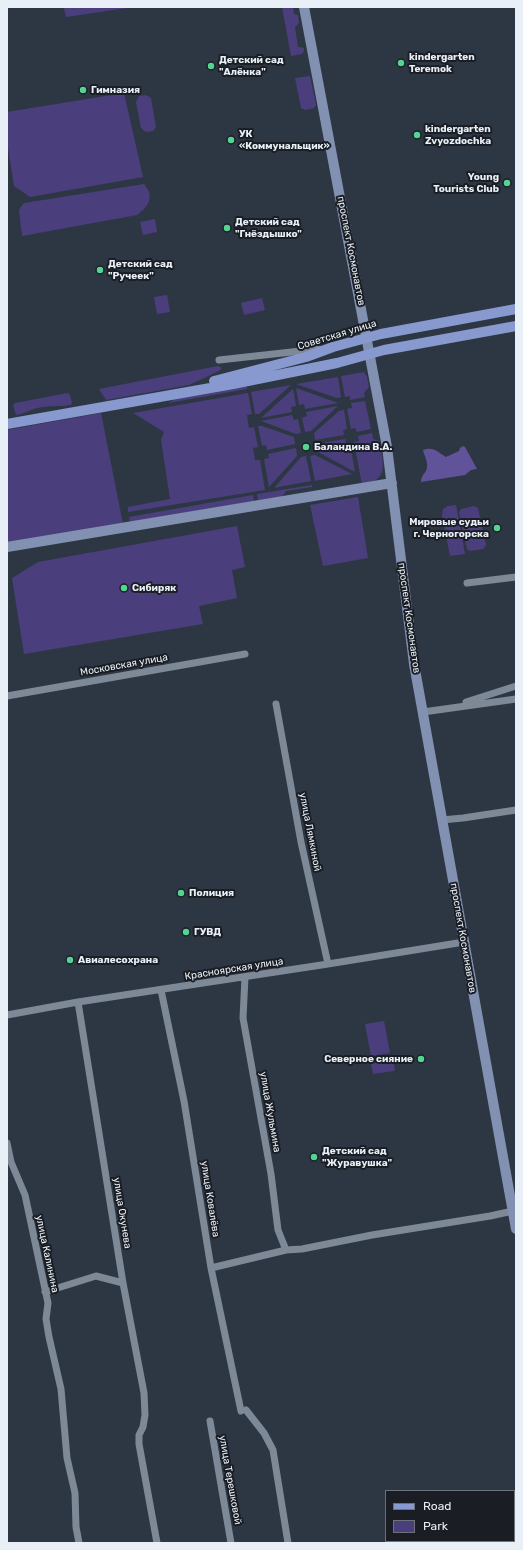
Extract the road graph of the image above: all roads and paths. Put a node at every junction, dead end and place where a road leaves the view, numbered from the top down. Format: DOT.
graph roads {
  1 [pos="304,7"];
  2 [pos="516,309"];
  3 [pos="516,326"];
  4 [pos="367,338"];
  5 [pos="334,347"];
  6 [pos="370,354"];
  7 [pos="219,360"];
  8 [pos="168,395"];
  9 [pos="7,424"];
  10 [pos="392,484"];
  11 [pos="7,546"];
  12 [pos="516,577"];
  13 [pos="468,583"];
  14 [pos="245,654"];
  15 [pos="516,686"];
  16 [pos="7,696"];
  17 [pos="516,699"];
  18 [pos="276,704"];
  19 [pos="453,707"];
  20 [pos="423,712"];
  21 [pos="516,810"];
  22 [pos="442,820"];
  23 [pos="464,942"];
  24 [pos="328,964"];
  25 [pos="245,977"];
  26 [pos="161,990"];
  27 [pos="78,1002"];
  28 [pos="7,1015"];
  29 [pos="7,1143"];
  30 [pos="513,1211"];
  31 [pos="516,1229"];
  32 [pos="286,1250"];
  33 [pos="212,1268"];
  34 [pos="123,1283"];
  35 [pos="45,1292"];
  36 [pos="210,1421"];
  37 [pos="79,1543"];
  38 [pos="157,1543"];
  39 [pos="231,1543"];
  40 [pos="288,1543"];
  1 -- 4 [label="main road, проспект Космонавтов"];
  2 -- 4 [label="main road, Советская улица"];
  3 -- 6 [label="main road, Советская улица"];
  4 -- 5 [label="main road, Советская улица"];
  4 -- 6 [label="main road, проспект Космонавтов"];
  5 -- 7 [label="street"];
  5 -- 8 [label="main road, Советская улица"];
  6 -- 8 [label="main road, Советская улица"];
  6 -- 10 [label="main road, проспект Космонавтов"];
  8 -- 9 [label="main road, Советская улица"];
  10 -- 11 [label="main road"];
  10 -- 20 [label="main road, проспект Космонавтов"];
  12 -- 13 [label="street"];
  14 -- 16 [label="street, Московская улица"];
  15 -- 19 [label="street"];
  17 -- 19 [label="street"];
  18 -- 24 [label="street, улица Лямкиной"];
  19 -- 20 [label="street"];
  20 -- 22 [label="main road, проспект Космонавтов"];
  21 -- 22 [label="street"];
  22 -- 23 [label="main road, проспект Космонавтов"];
  23 -- 24 [label="street, Красноярская улица"];
  23 -- 30 [label="main road, проспект Космонавтов"];
  24 -- 25 [label="street, Красноярская улица"];
  25 -- 26 [label="street, Красноярская улица"];
  25 -- 32 [label="street, улица Жульмина"];
  26 -- 27 [label="street, Красноярская улица"];
  26 -- 33 [label="street, улица Ковалёва"];
  27 -- 28 [label="street, Красноярская улица"];
  27 -- 34 [label="street, улица Окунева"];
  29 -- 35 [label="street, улица Калинина"];
  30 -- 31 [label="main road, проспект Космонавтов"];
  30 -- 32 [label="street"];
  32 -- 33 [label="street"];
  33 -- 40 [label="street, улица Ковалёва"];
  34 -- 35 [label="street"];
  34 -- 38 [label="street, улица Окунева"];
  35 -- 37 [label="street, улица Калинина"];
  36 -- 39 [label="street, улица Терешковой"];
}
